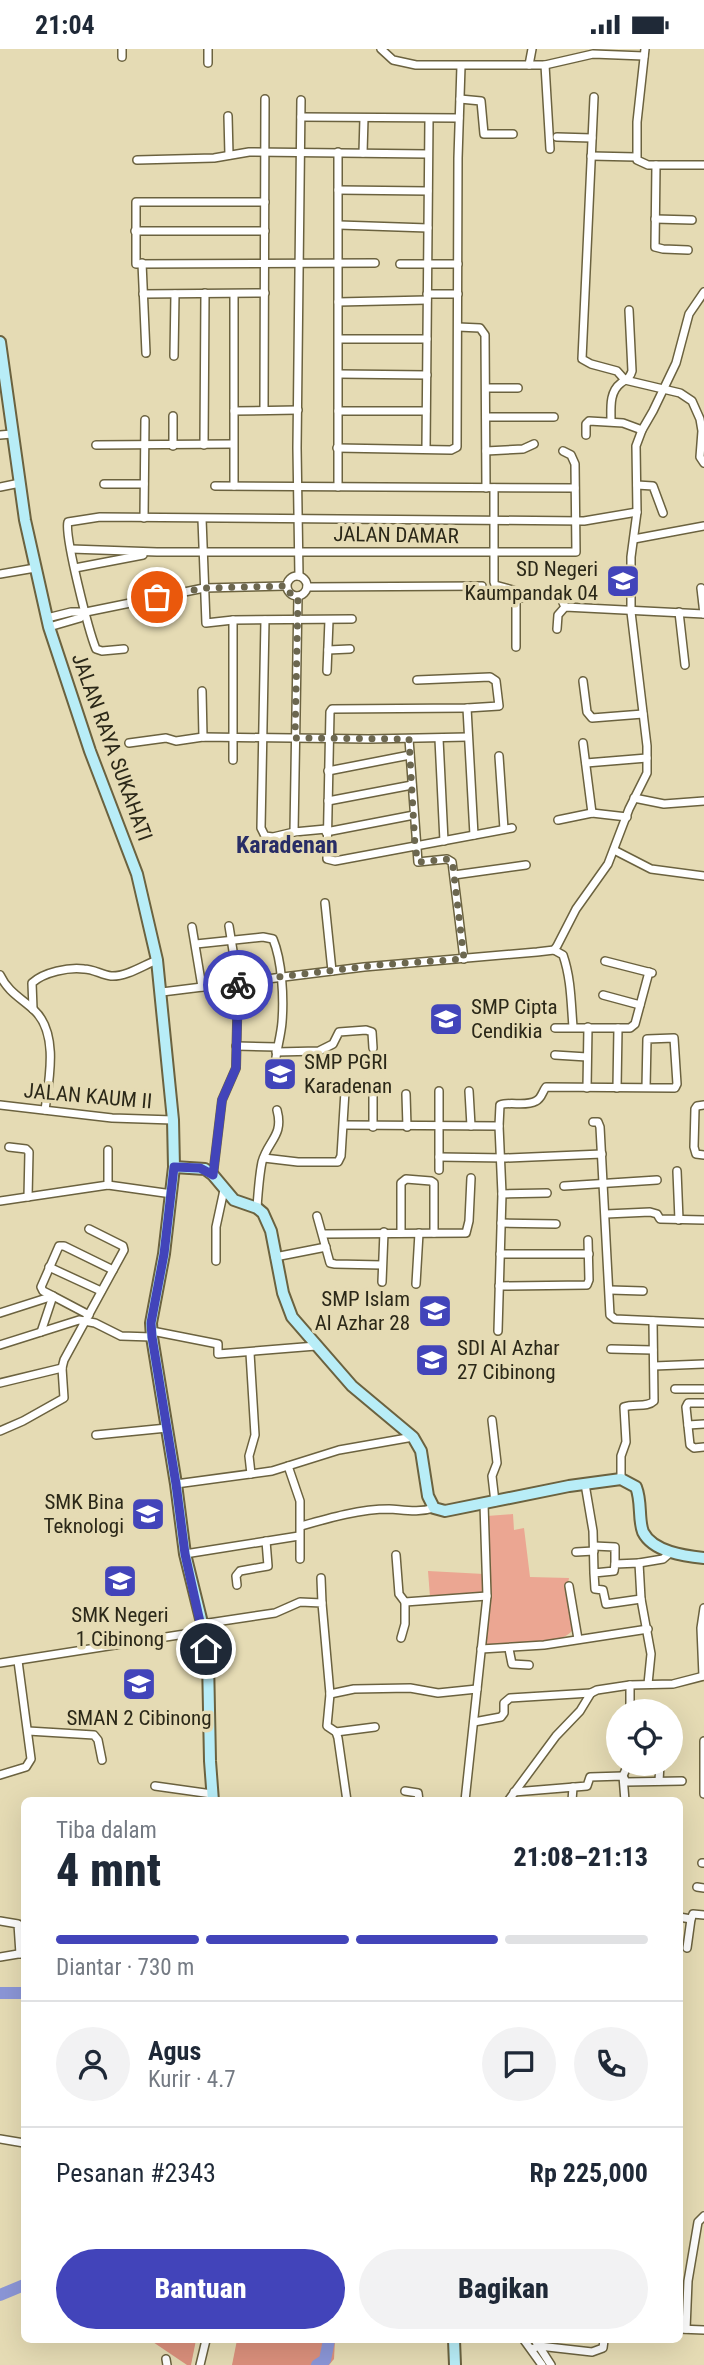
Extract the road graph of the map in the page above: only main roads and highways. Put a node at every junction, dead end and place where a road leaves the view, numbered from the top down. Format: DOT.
graph roads {
  1 [pos="0,342"];
  2 [pos="174,1167"];
  3 [pos="704,1558"];
  4 [pos="213,1797"];
  5 [pos="454,2343"];
  6 [pos="455,2365"];
  1 -- 2 [label="main road, JALAN RAYA SUKAHATI"];
  2 -- 3 [label="main road"];
  2 -- 4 [label="main road, JALAN RAYA SUKAHATI"];
  5 -- 6 [label="main road"];
}
